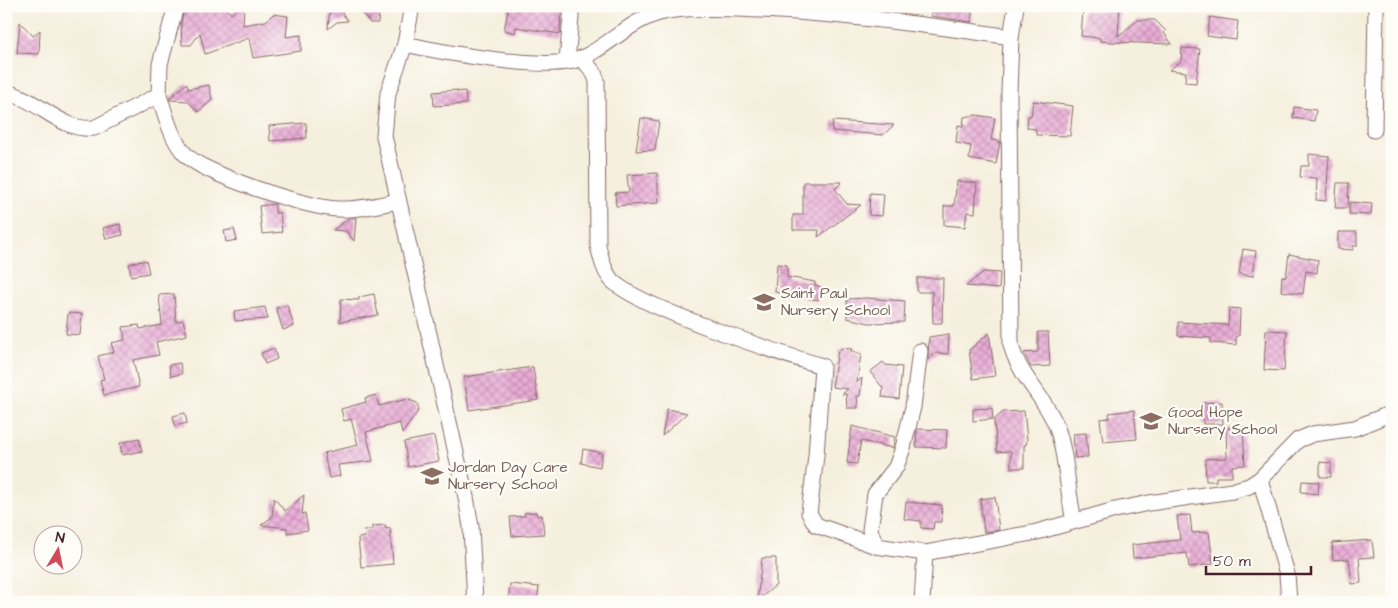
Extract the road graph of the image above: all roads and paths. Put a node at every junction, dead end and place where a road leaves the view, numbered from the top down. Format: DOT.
graph roads {
  1 [pos="176,6"];
  2 [pos="412,6"];
  3 [pos="572,6"];
  4 [pos="1016,6"];
  5 [pos="1376,6"];
  6 [pos="1011,37"];
  7 [pos="406,44"];
  8 [pos="574,59"];
  9 [pos="6,92"];
  10 [pos="159,95"];
  11 [pos="1374,130"];
  12 [pos="398,201"];
  13 [pos="920,351"];
  14 [pos="1392,413"];
  15 [pos="1260,479"];
  16 [pos="1074,521"];
  17 [pos="876,546"];
  18 [pos="925,553"];
  19 [pos="476,602"];
  20 [pos="922,602"];
  21 [pos="1289,602"];
  1 -- 10 [label="street"];
  2 -- 7 [label="street"];
  3 -- 8 [label="street"];
  4 -- 6 [label="street"];
  5 -- 11 [label="street"];
  6 -- 8 [label="street"];
  6 -- 16 [label="street"];
  7 -- 8 [label="street"];
  7 -- 12 [label="street"];
  8 -- 17 [label="street"];
  9 -- 10 [label="street"];
  10 -- 12 [label="street"];
  12 -- 19 [label="street"];
  13 -- 17 [label="street"];
  14 -- 15 [label="street"];
  15 -- 16 [label="street"];
  15 -- 21 [label="street"];
  16 -- 18 [label="street"];
  17 -- 18 [label="street"];
  18 -- 20 [label="street"];
}
